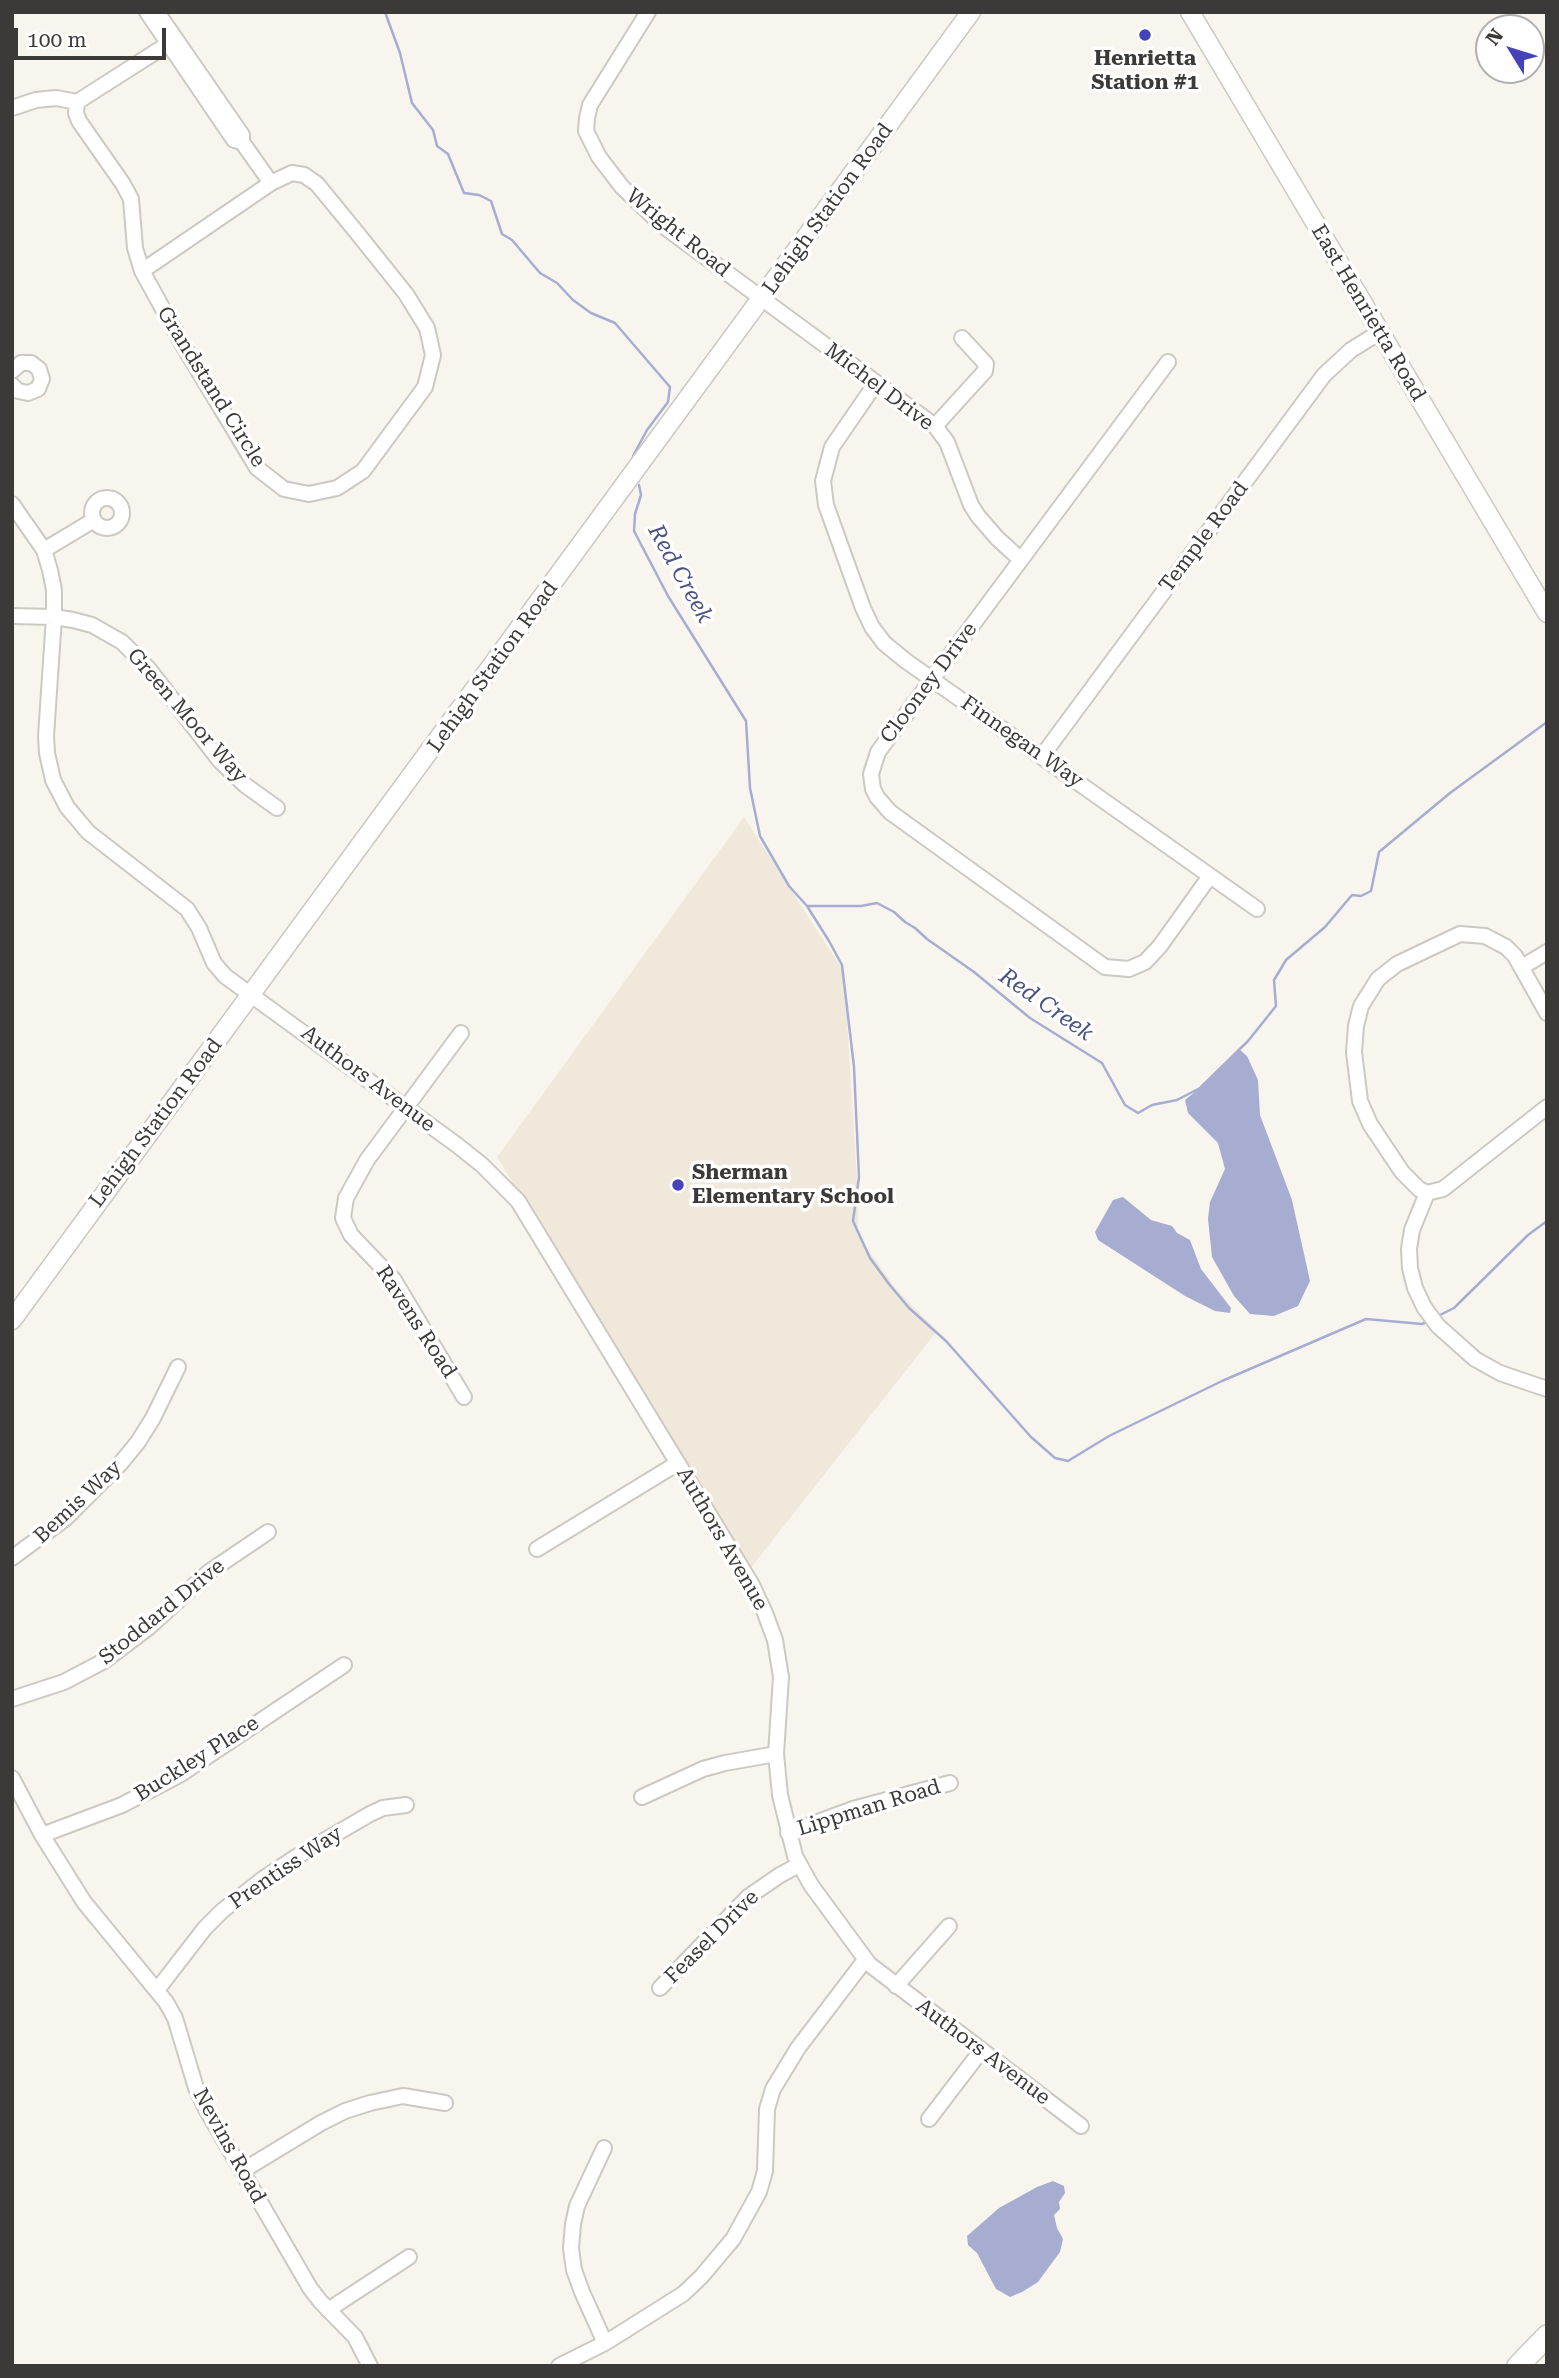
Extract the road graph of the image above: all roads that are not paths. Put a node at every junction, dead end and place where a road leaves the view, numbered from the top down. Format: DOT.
graph roads {
  1 [pos="147,12"];
  2 [pos="157,12"];
  3 [pos="648,12"];
  4 [pos="971,12"];
  5 [pos="1190,12"];
  6 [pos="168,44"];
  7 [pos="77,102"];
  8 [pos="12,108"];
  9 [pos="242,142"];
  10 [pos="271,184"];
  11 [pos="142,271"];
  12 [pos="762,299"];
  13 [pos="1380,332"];
  14 [pos="962,338"];
  15 [pos="1168,362"];
  16 [pos="12,371"];
  17 [pos="876,383"];
  18 [pos="13,387"];
  19 [pos="935,426"];
  20 [pos="12,505"];
  21 [pos="94,520"];
  22 [pos="44,550"];
  23 [pos="1021,560"];
  24 [pos="1547,613"];
  25 [pos="12,616"];
  26 [pos="54,617"];
  27 [pos="932,678"];
  28 [pos="1042,756"];
  29 [pos="277,808"];
  30 [pos="1210,876"];
  31 [pos="1258,909"];
  32 [pos="1547,952"];
  33 [pos="1522,967"];
  34 [pos="252,994"];
  35 [pos="1547,1013"];
  36 [pos="461,1032"];
  37 [pos="406,1107"];
  38 [pos="1547,1107"];
  39 [pos="1427,1193"];
  40 [pos="12,1320"];
  41 [pos="178,1367"];
  42 [pos="1547,1389"];
  43 [pos="464,1397"];
  44 [pos="678,1463"];
  45 [pos="268,1532"];
  46 [pos="537,1549"];
  47 [pos="12,1558"];
  48 [pos="344,1665"];
  49 [pos="12,1699"];
  50 [pos="776,1754"];
  51 [pos="12,1778"];
  52 [pos="950,1783"];
  53 [pos="642,1797"];
  54 [pos="406,1804"];
  55 [pos="788,1833"];
  56 [pos="42,1835"];
  57 [pos="800,1865"];
  58 [pos="949,1926"];
  59 [pos="865,1959"];
  60 [pos="896,1986"];
  61 [pos="660,1988"];
  62 [pos="157,1990"];
  63 [pos="981,2051"];
  64 [pos="445,2103"];
  65 [pos="929,2119"];
  66 [pos="1081,2126"];
  67 [pos="604,2148"];
  68 [pos="242,2171"];
  69 [pos="409,2257"];
  70 [pos="328,2310"];
  71 [pos="1547,2336"];
  72 [pos="605,2343"];
  73 [pos="370,2366"];
  74 [pos="559,2366"];
  75 [pos="1518,2366"];
  1 -- 6 [label="street"];
  2 -- 9 [label="street"];
  3 -- 12 [label="street, Wright Road"];
  4 -- 12 [label="main road, Lehigh Station Road"];
  5 -- 13 [label="main road, East Henrietta Road"];
  6 -- 7 [label="street"];
  6 -- 9 [label="street"];
  7 -- 8 [label="street"];
  7 -- 11 [label="street, Grandstand Circle"];
  9 -- 10 [label="street"];
  10 -- 11 [label="street, Grandstand Circle"];
  10 -- 11 [label="street, Grandstand Circle"];
  12 -- 17 [label="street, Michel Drive"];
  12 -- 34 [label="main road, Lehigh Station Road"];
  13 -- 24 [label="main road, East Henrietta Road"];
  13 -- 28 [label="street, Temple Road"];
  14 -- 19 [label="street"];
  15 -- 23 [label="street, Clooney Drive"];
  16 -- 18 [label="street"];
  17 -- 19 [label="street, Michel Drive"];
  17 -- 27 [label="street, Finnegan Way"];
  19 -- 23 [label="street, Michel Drive"];
  20 -- 22 [label="street"];
  21 -- 22 [label="street"];
  22 -- 26 [label="street, Authors Avenue"];
  23 -- 27 [label="street, Clooney Drive"];
  25 -- 26 [label="street, Green Moor Way"];
  26 -- 29 [label="street, Green Moor Way"];
  26 -- 34 [label="street, Authors Avenue"];
  27 -- 28 [label="street, Finnegan Way"];
  27 -- 30 [label="street, Clooney Drive"];
  28 -- 30 [label="street, Finnegan Way"];
  30 -- 31 [label="street, Finnegan Way"];
  32 -- 33 [label="street"];
  33 -- 35 [label="street"];
  33 -- 39 [label="street"];
  34 -- 37 [label="street, Authors Avenue"];
  34 -- 40 [label="main road, Lehigh Station Road"];
  36 -- 37 [label="street"];
  37 -- 43 [label="street, Ravens Road"];
  37 -- 44 [label="street, Authors Avenue"];
  38 -- 39 [label="street"];
  39 -- 42 [label="street"];
  41 -- 47 [label="street, Bemis Way"];
  44 -- 46 [label="street"];
  44 -- 50 [label="street, Authors Avenue"];
  45 -- 49 [label="street, Stoddard Drive"];
  48 -- 56 [label="street, Buckley Place"];
  50 -- 53 [label="street"];
  50 -- 55 [label="street, Authors Avenue"];
  51 -- 56 [label="street, Nevins Road"];
  52 -- 55 [label="street, Lippman Road"];
  54 -- 62 [label="street, Prentiss Way"];
  55 -- 57 [label="street, Authors Avenue"];
  56 -- 62 [label="street, Nevins Road"];
  57 -- 59 [label="street, Authors Avenue"];
  57 -- 61 [label="street, Feasel Drive"];
  58 -- 60 [label="street"];
  59 -- 60 [label="street, Authors Avenue"];
  59 -- 72 [label="street"];
  60 -- 63 [label="street, Authors Avenue"];
  62 -- 68 [label="street, Nevins Road"];
  63 -- 65 [label="street"];
  63 -- 66 [label="street, Authors Avenue"];
  64 -- 68 [label="street"];
  67 -- 72 [label="street"];
  68 -- 70 [label="street, Nevins Road"];
  69 -- 70 [label="street"];
  70 -- 73 [label="street, Nevins Road"];
  71 -- 75 [label="highway"];
  72 -- 74 [label="street"];
}
